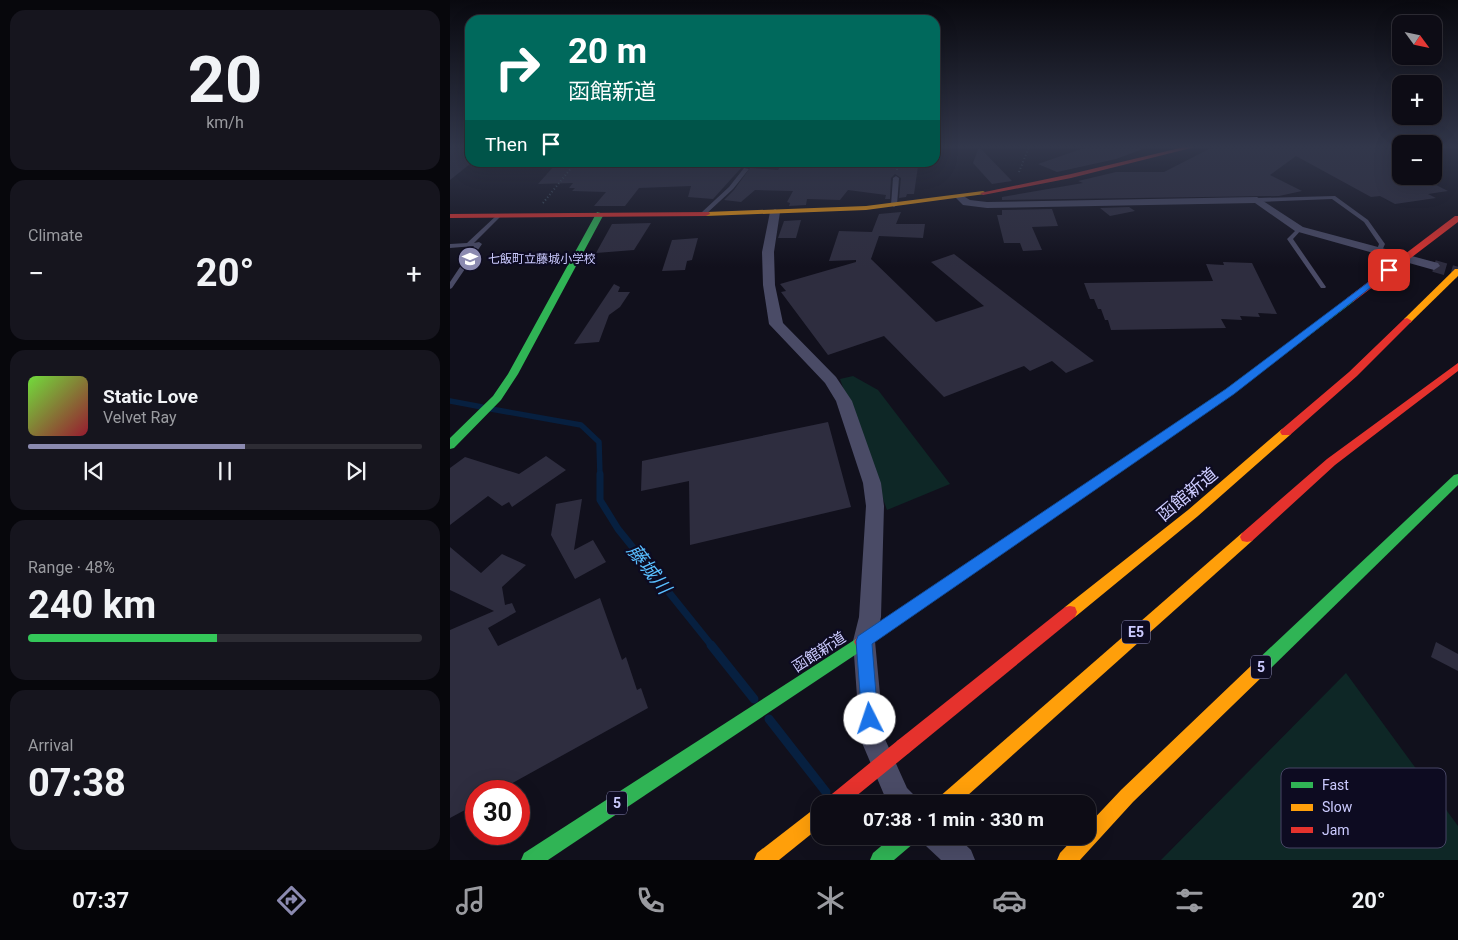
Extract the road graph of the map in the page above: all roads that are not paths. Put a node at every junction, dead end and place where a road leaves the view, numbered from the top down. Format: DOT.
graph roads {
  1 [pos="732,187"];
  2 [pos="895,187"];
  3 [pos="1015,187"];
  4 [pos="960,198"];
  5 [pos="1257,200"];
  6 [pos="894,205"];
  7 [pos="775,212"];
  8 [pos="704,213"];
  9 [pos="600,214"];
  10 [pos="450,216"];
  11 [pos="498,216"];
  12 [pos="1458,218"];
  13 [pos="1299,229"];
  14 [pos="468,245"];
  15 [pos="450,246"];
  16 [pos="1379,252"];
  17 [pos="1405,258"];
  18 [pos="1434,266"];
  19 [pos="1458,271"];
  20 [pos="1322,287"];
  21 [pos="450,288"];
  22 [pos="1458,366"];
  23 [pos="450,445"];
  24 [pos="1458,478"];
  25 [pos="864,641"];
  26 [pos="844,795"];
  27 [pos="897,795"];
  28 [pos="954,795"];
  29 [pos="811,821"];
  30 [pos="897,845"];
  31 [pos="945,845"];
  32 [pos="765,859"];
  33 [pos="531,860"];
  34 [pos="880,860"];
  35 [pos="961,860"];
  36 [pos="1067,860"];
  1 -- 8 [label="lane"];
  2 -- 6 [label="lane"];
  3 -- 4 [label="main road"];
  4 -- 5 [label="street"];
  4 -- 6 [label="main road"];
  5 -- 13 [label="street"];
  5 -- 16 [label="lane"];
  6 -- 7 [label="main road"];
  7 -- 8 [label="main road"];
  7 -- 25 [label="street"];
  8 -- 9 [label="main road"];
  9 -- 11 [label="main road"];
  9 -- 23 [label="main road"];
  10 -- 11 [label="main road"];
  11 -- 14 [label="lane"];
  12 -- 17 [label="main road, 函館新道 / 5"];
  13 -- 16 [label="street"];
  13 -- 20 [label="lane"];
  14 -- 15 [label="lane"];
  14 -- 21 [label="lane"];
  16 -- 17 [label="street"];
  17 -- 18 [label="street"];
  17 -- 25 [label="main road, 函館新道 / 5"];
  19 -- 26 [label="main road, 函館新道, bridge"];
  22 -- 28 [label="main road, E5"];
  24 -- 36 [label="main road, 5"];
  25 -- 27 [label="street"];
  25 -- 33 [label="main road, 函館新道 / 5"];
  29 -- 32 [label="main road"];
  30 -- 34 [label="main road"];
  31 -- 35 [label="street"];
}
